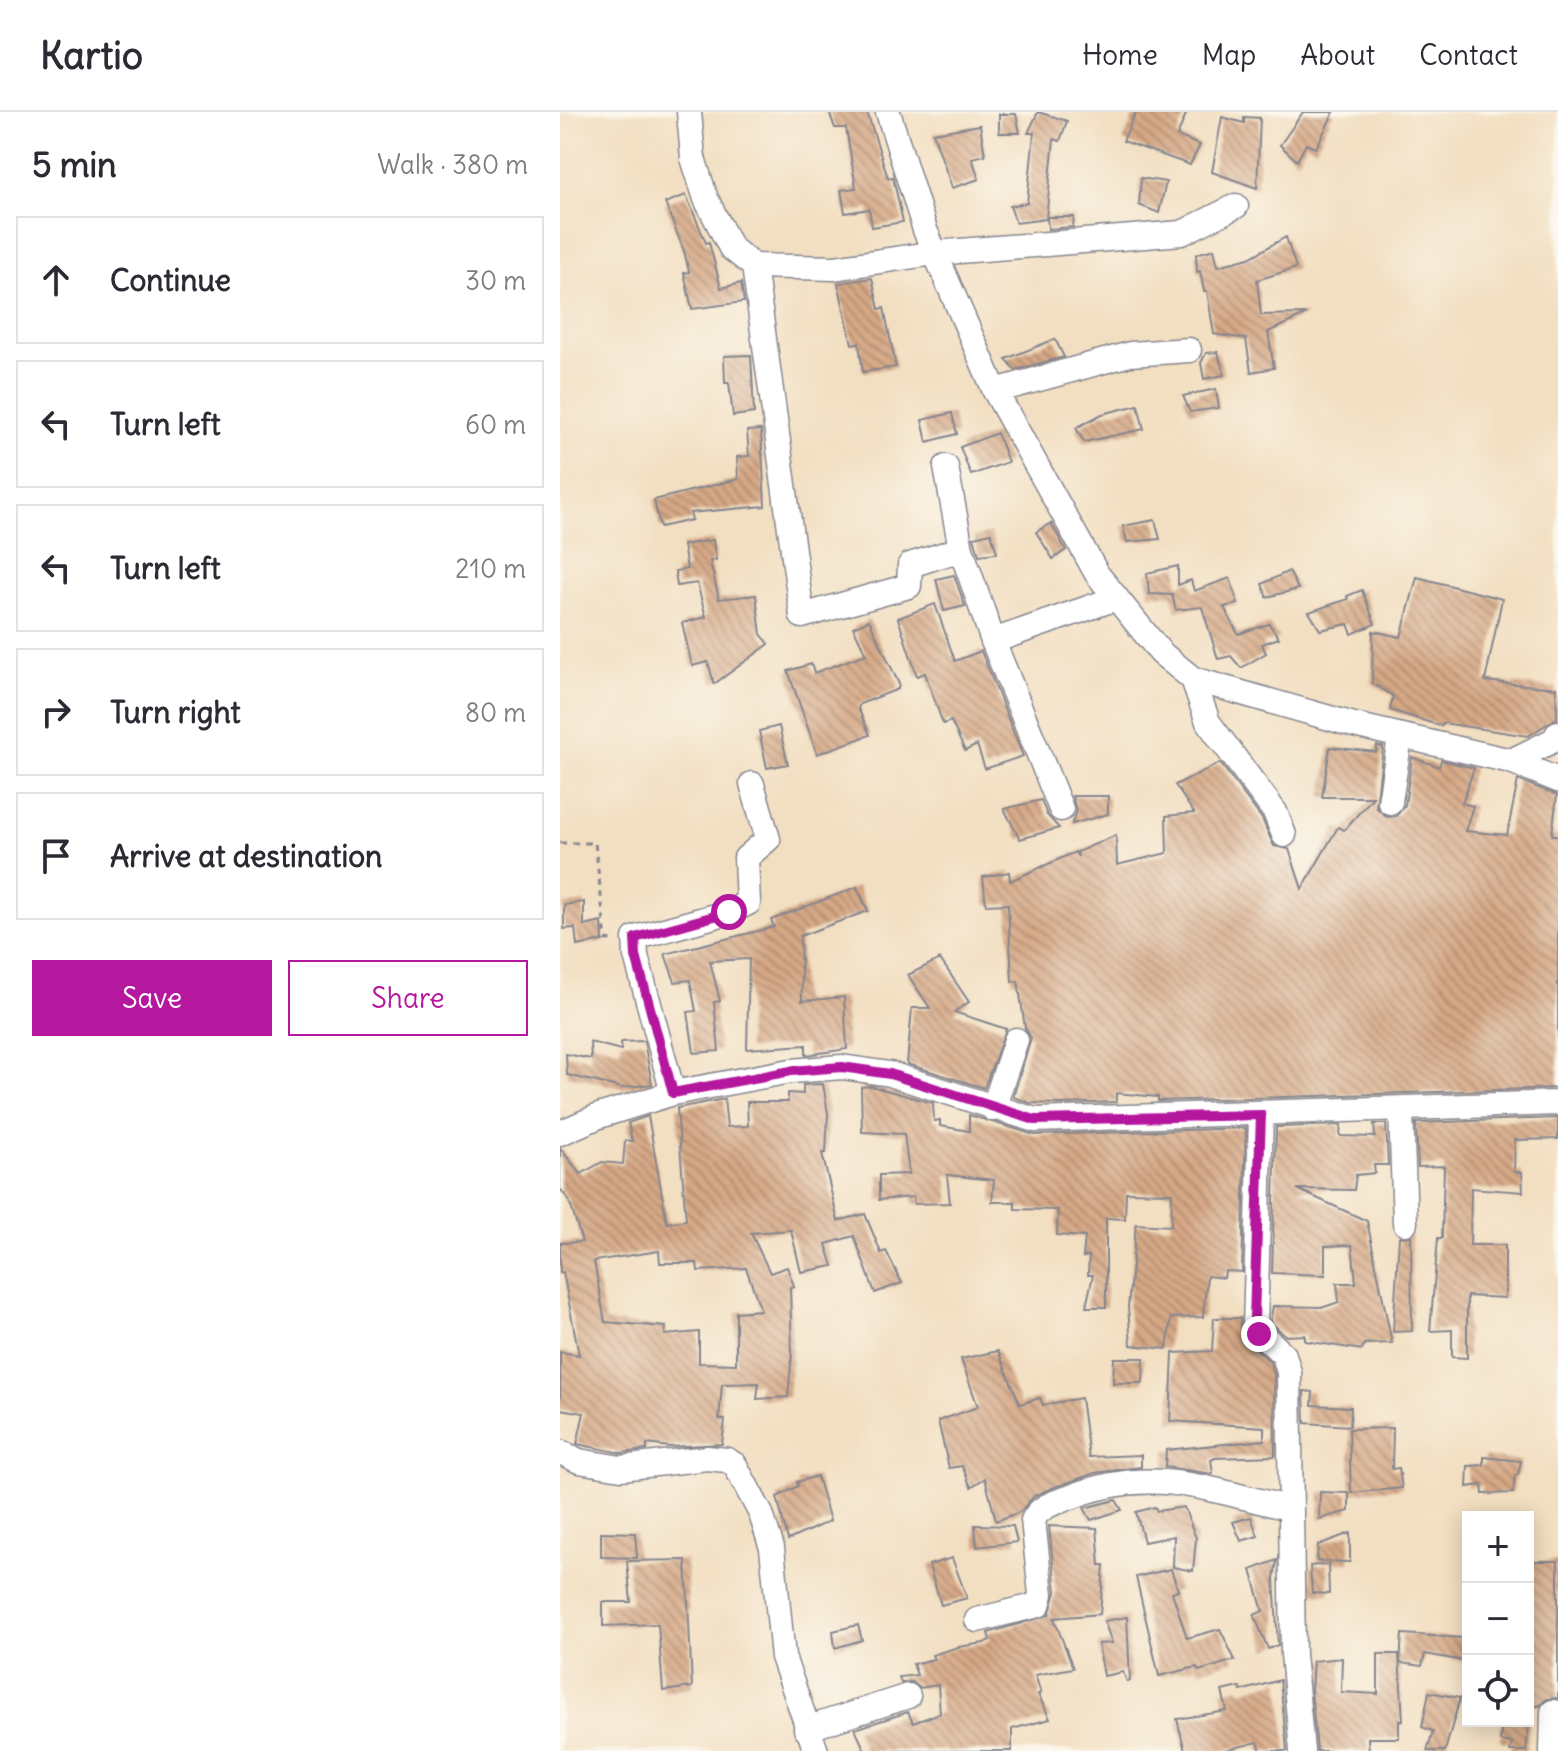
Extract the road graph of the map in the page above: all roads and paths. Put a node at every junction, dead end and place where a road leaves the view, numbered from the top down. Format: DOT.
graph roads {
  1 [pos="689,112"];
  2 [pos="888,112"];
  3 [pos="1236,206"];
  4 [pos="935,253"];
  5 [pos="754,266"];
  6 [pos="1189,350"];
  7 [pos="995,391"];
  8 [pos="946,467"];
  9 [pos="961,549"];
  10 [pos="1114,599"];
  11 [pos="993,641"];
  12 [pos="1193,679"];
  13 [pos="1558,733"];
  14 [pos="1400,737"];
  15 [pos="1511,761"];
  16 [pos="1558,780"];
  17 [pos="752,784"];
  18 [pos="1390,802"];
  19 [pos="1061,809"];
  20 [pos="1284,835"];
  21 [pos="560,843"];
  22 [pos="635,938"];
  23 [pos="1016,1040"];
  24 [pos="673,1093"];
  25 [pos="1558,1103"];
  26 [pos="993,1109"];
  27 [pos="1401,1111"];
  28 [pos="1261,1115"];
  29 [pos="560,1133"];
  30 [pos="1405,1223"];
  31 [pos="562,1462"];
  32 [pos="1289,1508"];
  33 [pos="977,1620"];
  34 [pos="908,1696"];
  35 [pos="1548,1711"];
  36 [pos="811,1740"];
  37 [pos="1302,1751"];
  38 [pos="1552,1751"];
  1 -- 5 [label="street"];
  2 -- 4 [label="street"];
  3 -- 4 [label="street"];
  4 -- 5 [label="street"];
  4 -- 7 [label="street"];
  5 -- 9 [label="street"];
  6 -- 7 [label="street"];
  7 -- 10 [label="street"];
  8 -- 9 [label="street"];
  9 -- 11 [label="street"];
  10 -- 11 [label="street"];
  10 -- 12 [label="street"];
  11 -- 19 [label="street"];
  12 -- 14 [label="street"];
  12 -- 20 [label="street"];
  13 -- 15 [label="street"];
  14 -- 15 [label="street"];
  14 -- 18 [label="street"];
  15 -- 16 [label="street"];
  17 -- 22 [label="street"];
  21 -- 22 [label="path"];
  22 -- 24 [label="street"];
  23 -- 26 [label="street"];
  24 -- 26 [label="street"];
  24 -- 29 [label="street"];
  25 -- 27 [label="street"];
  26 -- 28 [label="street"];
  27 -- 28 [label="street"];
  27 -- 30 [label="street"];
  28 -- 32 [label="street"];
  31 -- 36 [label="street"];
  32 -- 33 [label="street"];
  32 -- 37 [label="street"];
  34 -- 36 [label="street"];
  35 -- 38 [label="street"];
}
